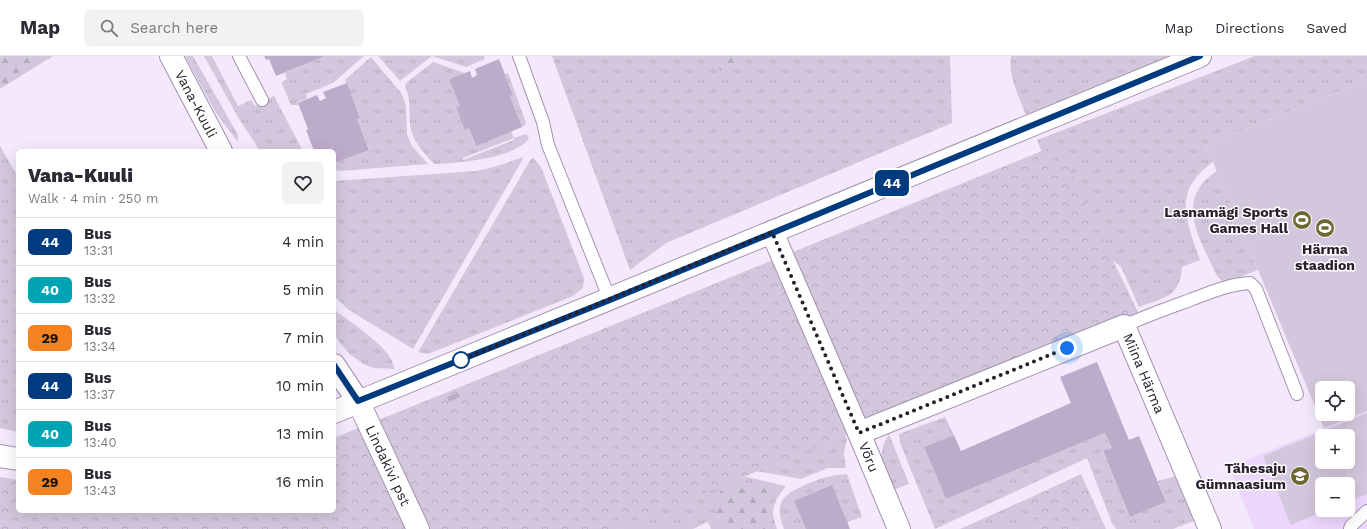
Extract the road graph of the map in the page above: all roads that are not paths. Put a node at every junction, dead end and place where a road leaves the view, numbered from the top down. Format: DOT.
graph roads {
  1 [pos="171,56"];
  2 [pos="239,56"];
  3 [pos="519,56"];
  4 [pos="1200,56"];
  5 [pos="262,100"];
  6 [pos="220,149"];
  7 [pos="772,232"];
  8 [pos="610,300"];
  9 [pos="1124,326"];
  10 [pos="336,368"];
  11 [pos="1297,394"];
  12 [pos="358,401"];
  13 [pos="336,411"];
  14 [pos="859,433"];
  15 [pos="0,456"];
  16 [pos="16,459"];
  17 [pos="1367,511"];
  18 [pos="418,529"];
  19 [pos="899,529"];
  20 [pos="1210,529"];
  21 [pos="1350,529"];
  1 -- 6 [label="street, Vana-Kuuli"];
  2 -- 5 [label="lane"];
  3 -- 8 [label="lane"];
  4 -- 7 [label="street"];
  7 -- 8 [label="street"];
  7 -- 14 [label="street, Võru"];
  8 -- 12 [label="street"];
  9 -- 11 [label="lane"];
  9 -- 14 [label="street, Miina Härma"];
  9 -- 20 [label="street, Miina Härma"];
  10 -- 12 [label="street"];
  12 -- 13 [label="street"];
  12 -- 18 [label="street, Lindakivi pst"];
  14 -- 19 [label="street, Võru"];
  15 -- 16 [label="street"];
  17 -- 21 [label="lane"];
}
